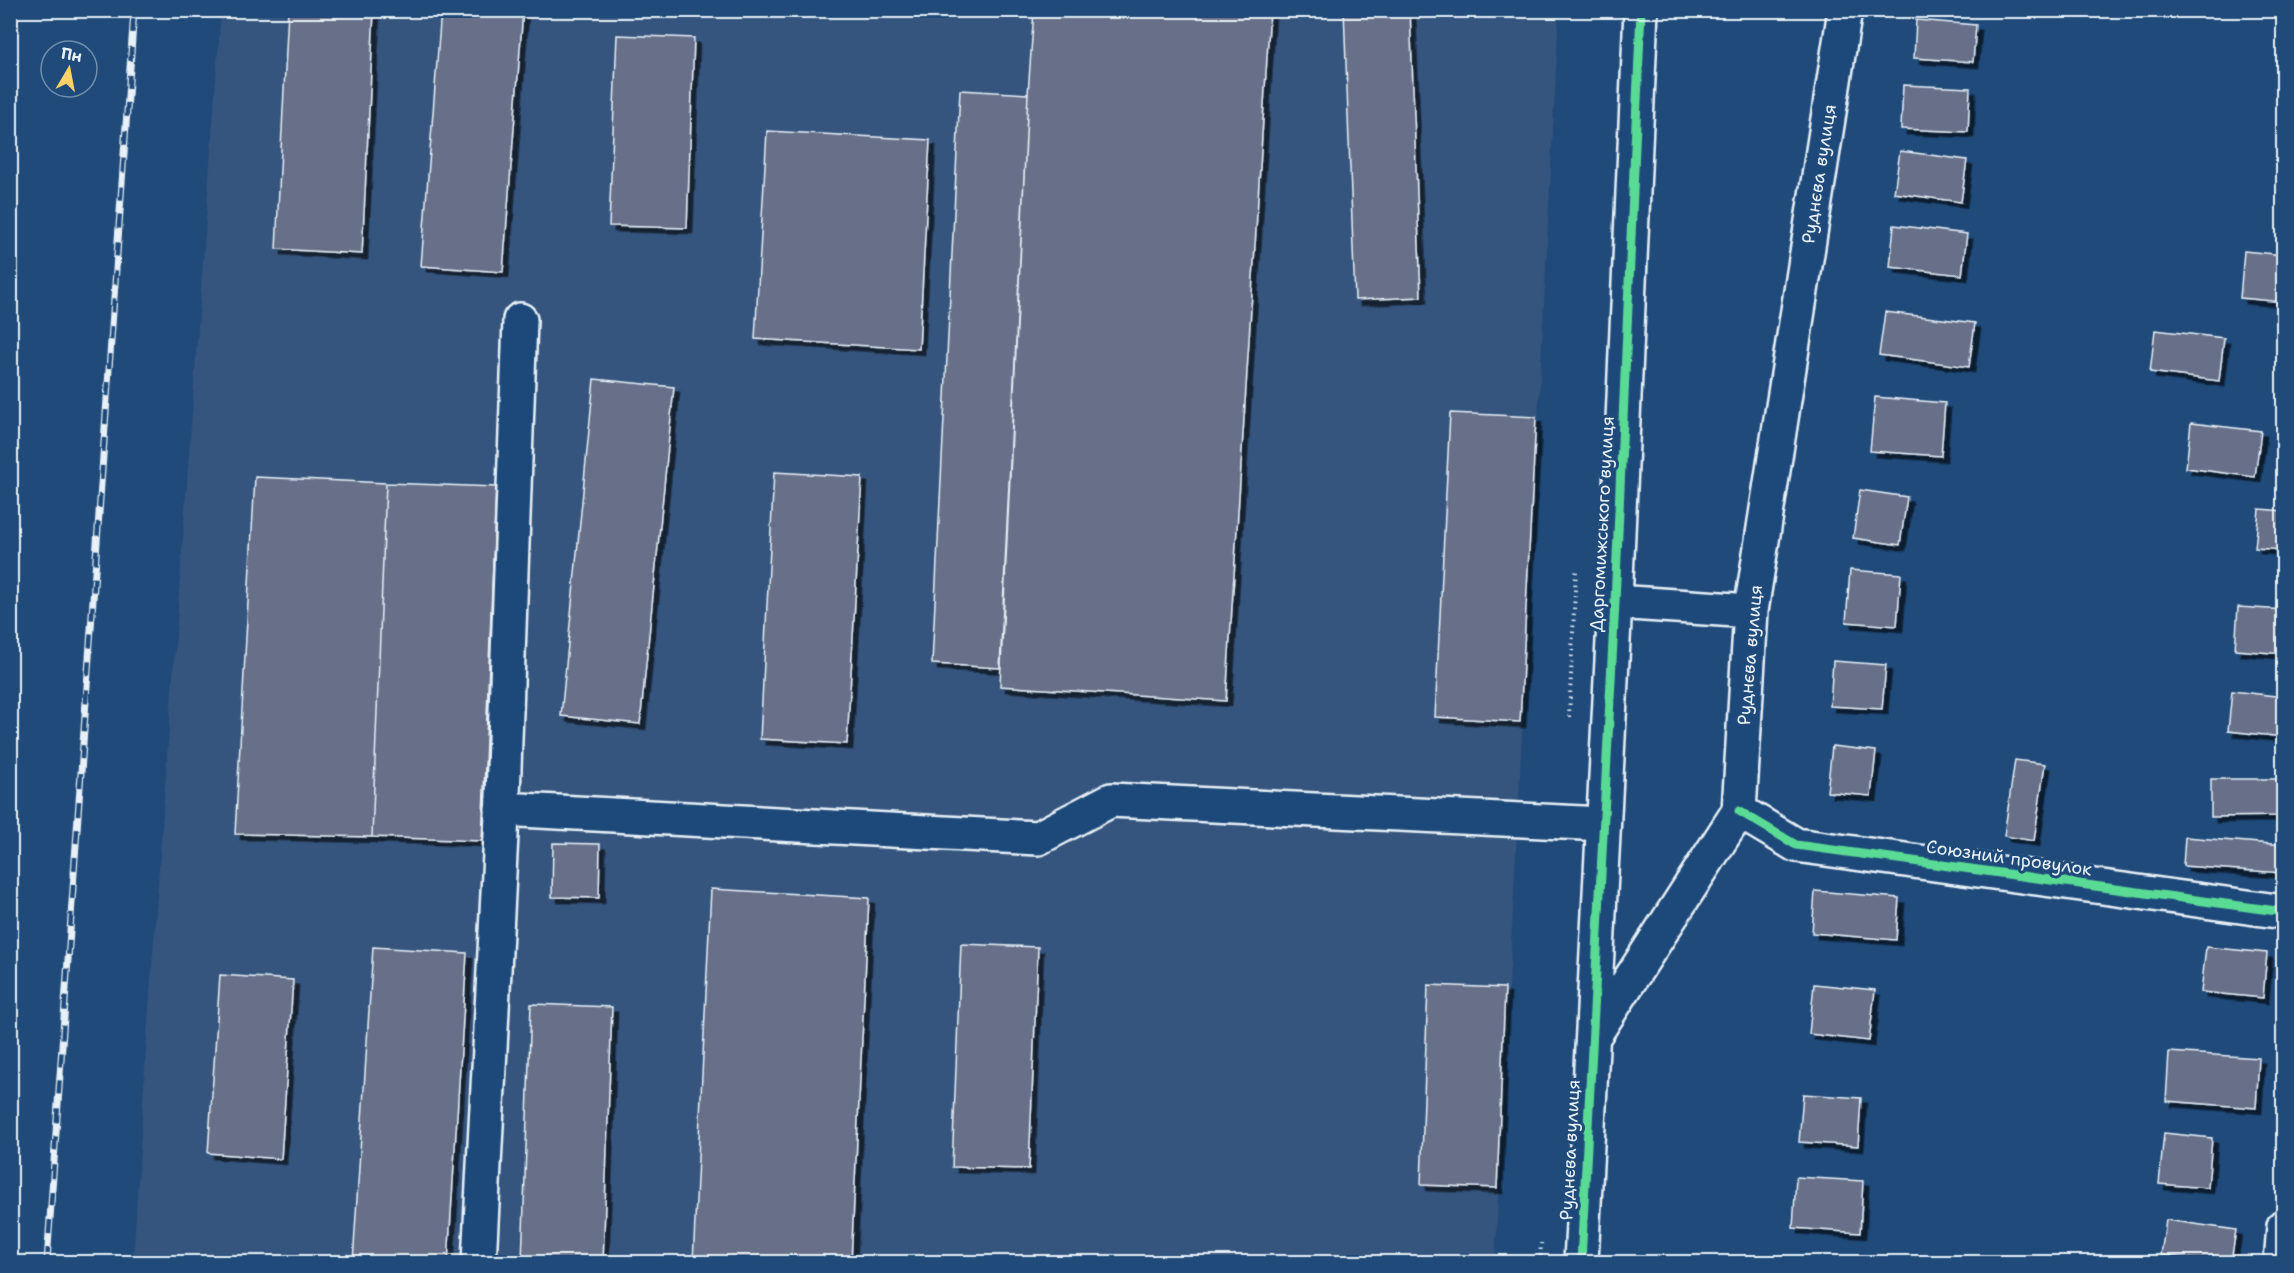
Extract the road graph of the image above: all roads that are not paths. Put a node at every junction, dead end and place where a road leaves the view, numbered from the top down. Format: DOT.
graph roads {
  1 [pos="1641,10"];
  2 [pos="1845,10"];
  3 [pos="520,320"];
  4 [pos="1616,602"];
  5 [pos="1750,611"];
  6 [pos="502,808"];
  7 [pos="1739,811"];
  8 [pos="1603,824"];
  9 [pos="2283,912"];
  10 [pos="1592,1039"];
  11 [pos="2283,1226"];
  12 [pos="479,1263"];
  13 [pos="1581,1263"];
  14 [pos="2281,1263"];
  1 -- 4 [label="street, Даргомижського вулиця"];
  2 -- 5 [label="street, Руднєва вулиця"];
  3 -- 6 [label="street"];
  4 -- 5 [label="street"];
  4 -- 8 [label="street, Даргомижського вулиця"];
  5 -- 7 [label="street, Руднєва вулиця"];
  6 -- 8 [label="street"];
  6 -- 12 [label="street"];
  7 -- 9 [label="street, Союзний провулок"];
  7 -- 10 [label="street, Руднєва вулиця"];
  8 -- 10 [label="street, Даргомижського вулиця"];
  10 -- 13 [label="street, Руднєва вулиця"];
  11 -- 14 [label="street"];
}
